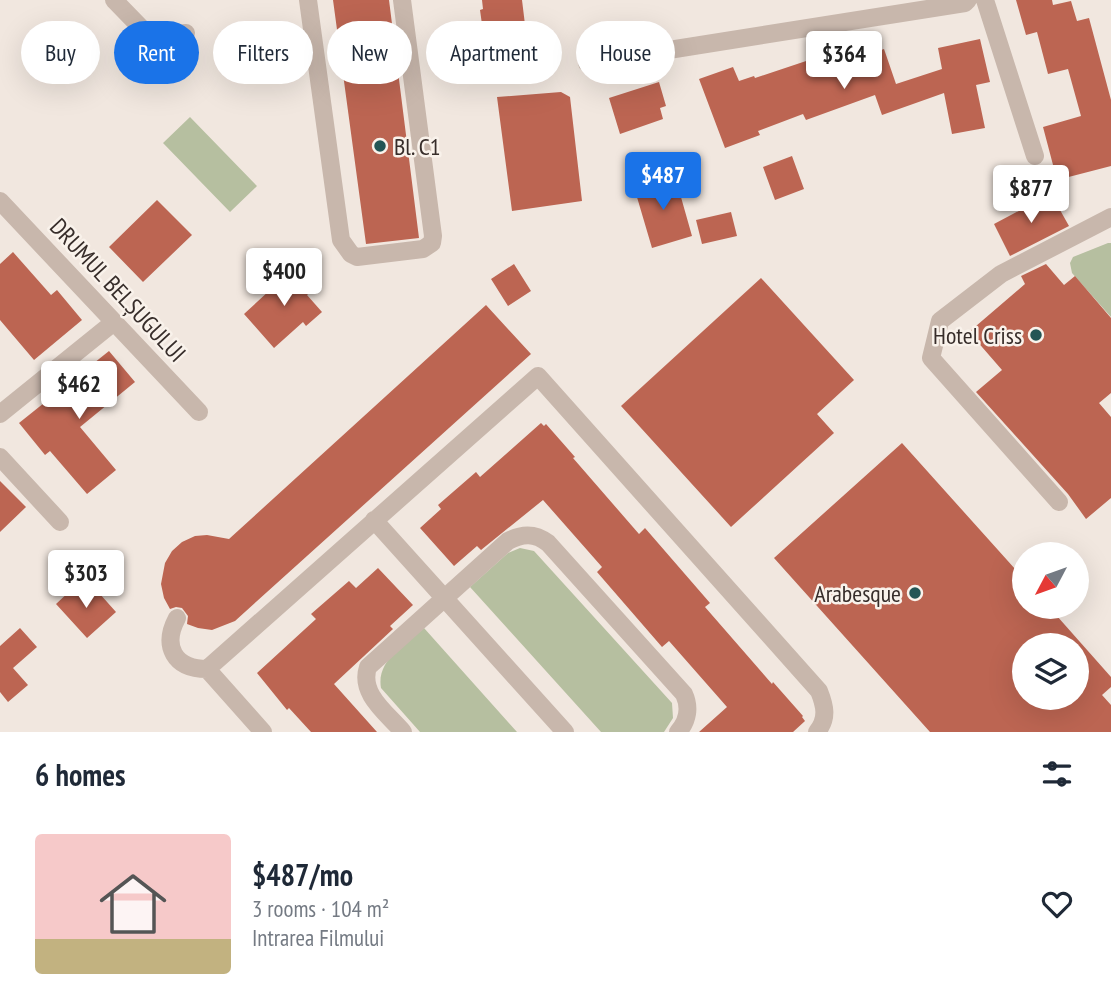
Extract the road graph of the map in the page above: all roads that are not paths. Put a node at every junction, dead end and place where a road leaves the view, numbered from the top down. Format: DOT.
graph roads {
  1 [pos="114,0"];
  2 [pos="309,0"];
  3 [pos="402,0"];
  4 [pos="968,0"];
  5 [pos="985,0"];
  6 [pos="134,21"];
  7 [pos="675,49"];
  8 [pos="1035,156"];
  9 [pos="0,201"];
  10 [pos="1111,217"];
  11 [pos="114,322"];
  12 [pos="199,412"];
  13 [pos="0,414"];
  14 [pos="0,457"];
  15 [pos="1059,502"];
  16 [pos="374,520"];
  17 [pos="60,522"];
  18 [pos="444,598"];
  19 [pos="177,618"];
  20 [pos="207,669"];
  21 [pos="263,732"];
  22 [pos="403,732"];
  23 [pos="565,732"];
  24 [pos="678,732"];
  25 [pos="817,732"];
  1 -- 6 [label="street"];
  2 -- 3 [label="street"];
  4 -- 7 [label="street"];
  5 -- 8 [label="street"];
  9 -- 11 [label="street, DRUMUL BELȘUGULUI"];
  10 -- 15 [label="street"];
  11 -- 12 [label="street, DRUMUL BELȘUGULUI"];
  11 -- 13 [label="street"];
  14 -- 17 [label="street"];
  16 -- 18 [label="street"];
  16 -- 20 [label="street"];
  16 -- 25 [label="street"];
  18 -- 22 [label="street"];
  18 -- 23 [label="street"];
  18 -- 24 [label="street"];
  19 -- 20 [label="street"];
  20 -- 21 [label="street"];
}
